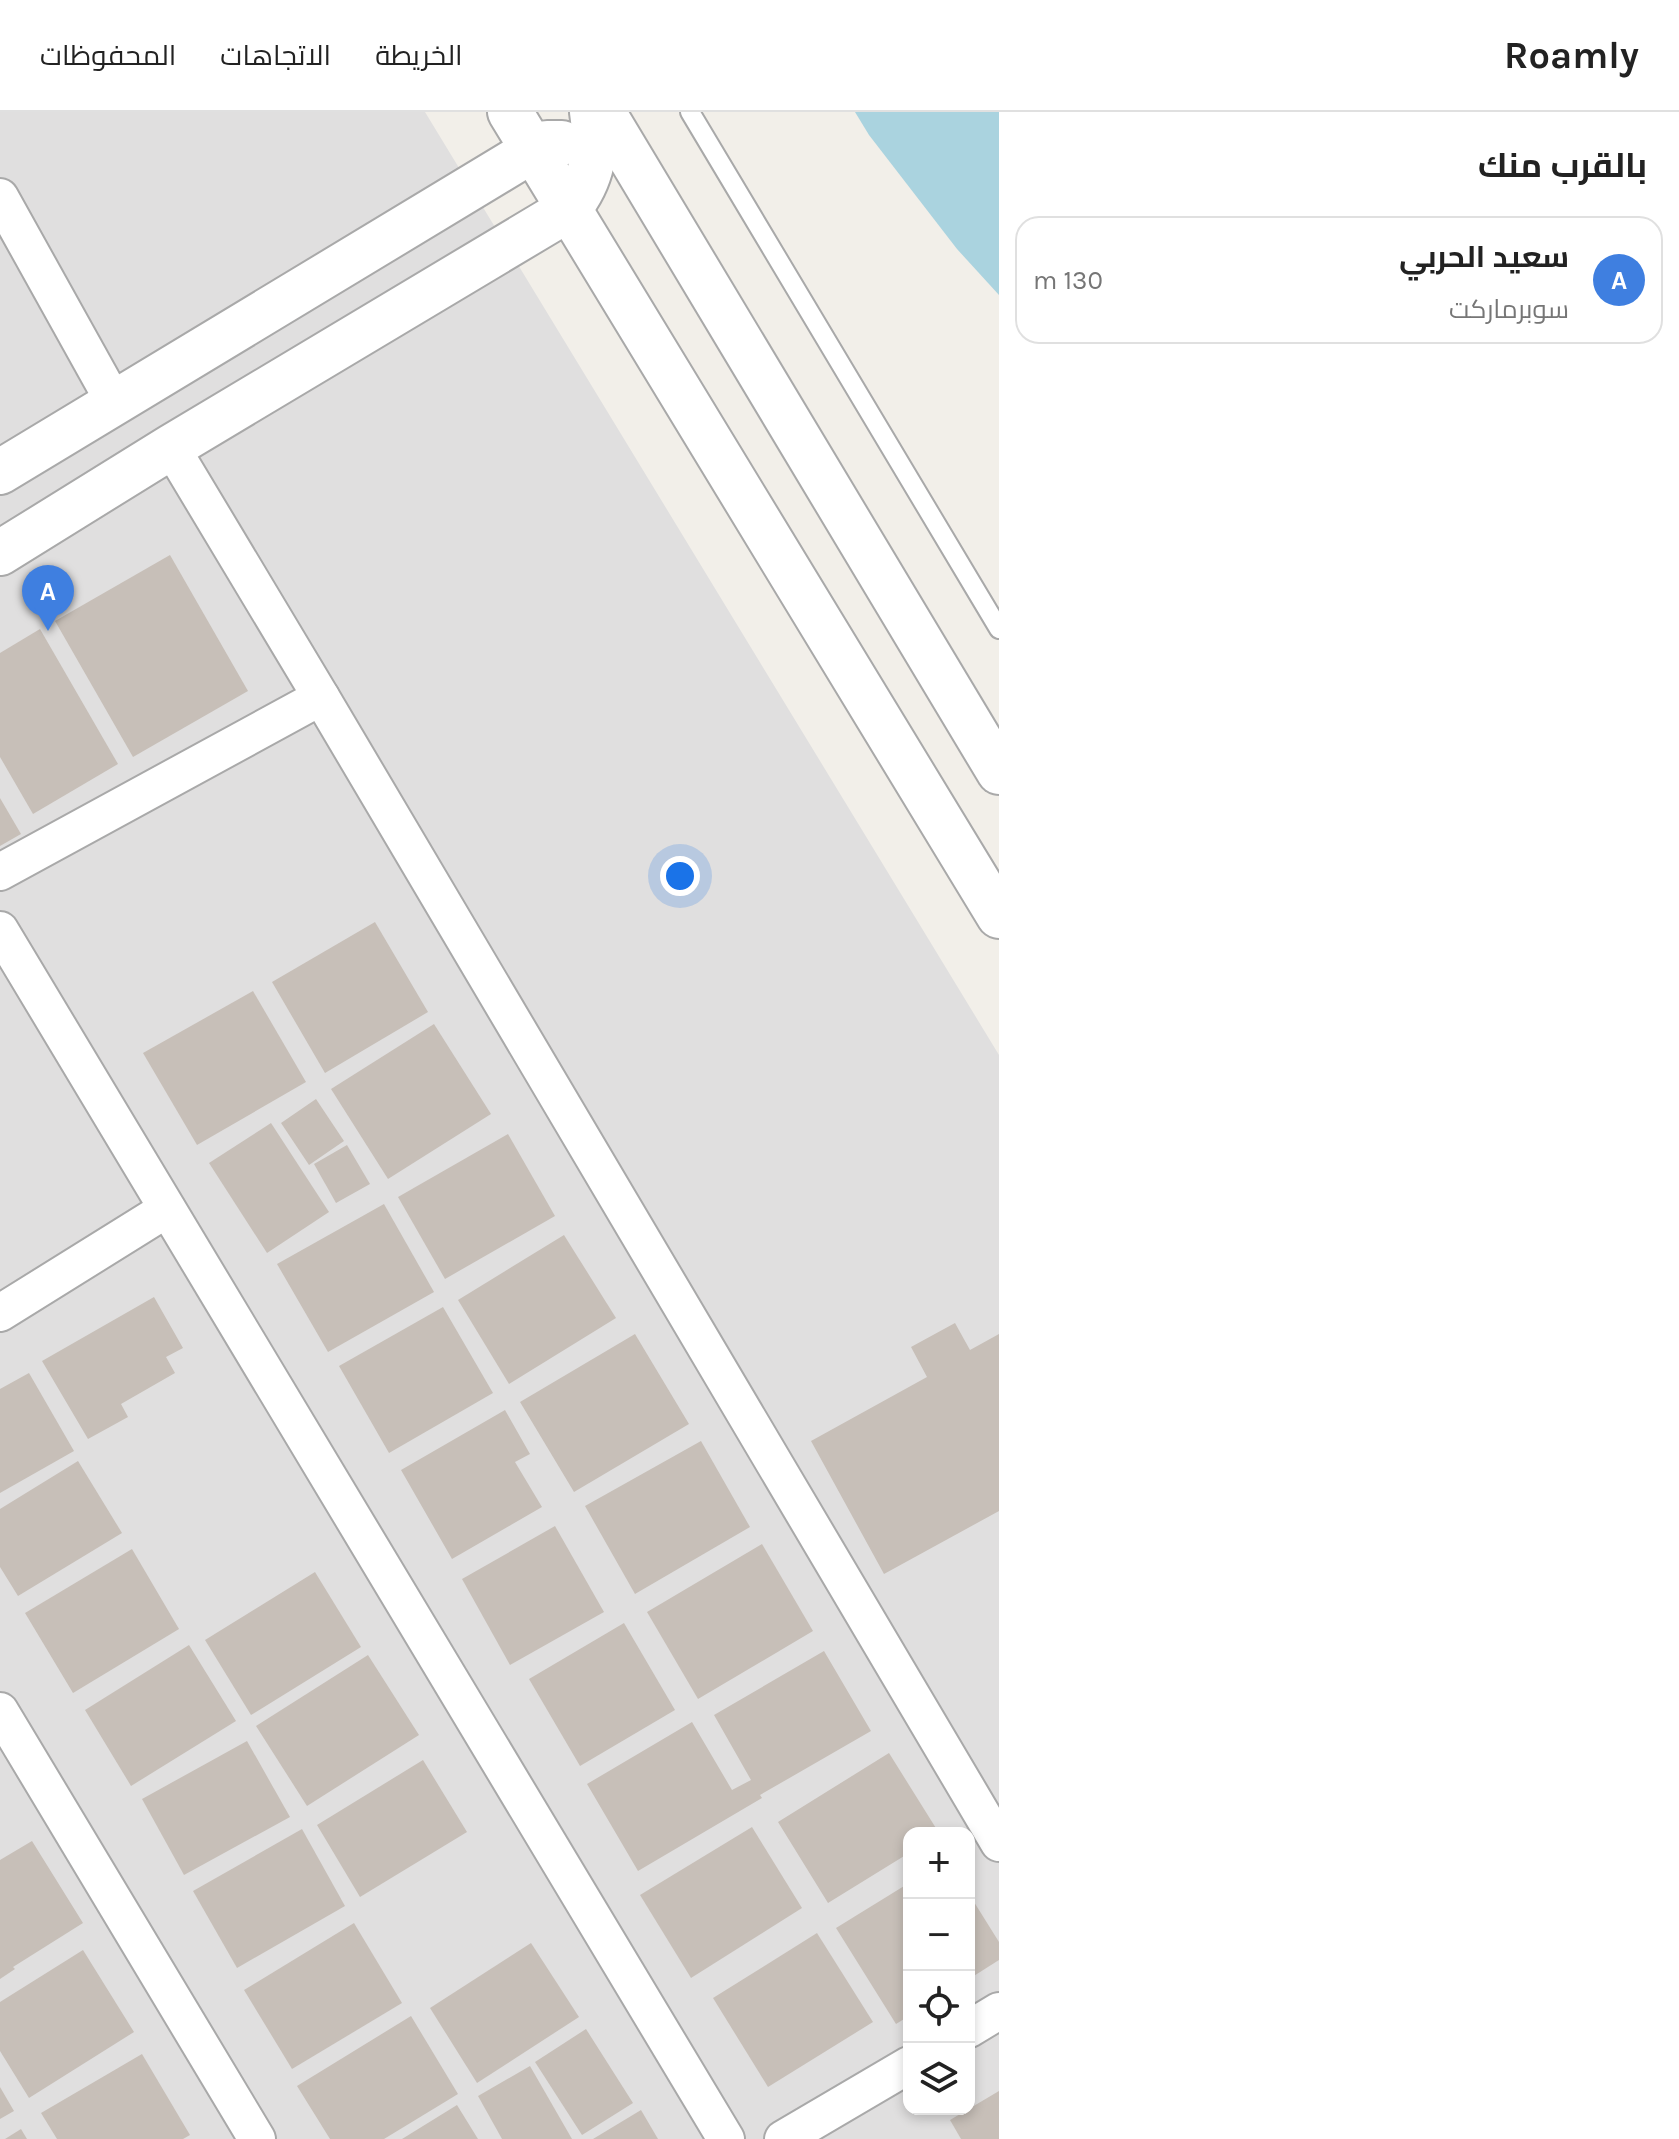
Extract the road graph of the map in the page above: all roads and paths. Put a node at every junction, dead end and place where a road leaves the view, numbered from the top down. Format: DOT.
graph roads {
  1 [pos="510,112"];
  2 [pos="690,112"];
  3 [pos="596,125"];
  4 [pos="533,150"];
  5 [pos="0,197"];
  6 [pos="569,209"];
  7 [pos="114,402"];
  8 [pos="171,447"];
  9 [pos="0,472"];
  10 [pos="0,553"];
  11 [pos="999,629"];
  12 [pos="321,697"];
  13 [pos="999,772"];
  14 [pos="0,872"];
  15 [pos="999,916"];
  16 [pos="0,930"];
  17 [pos="167,1209"];
  18 [pos="0,1313"];
  19 [pos="0,1711"];
  20 [pos="999,1843"];
  21 [pos="999,2011"];
  22 [pos="975,2025"];
  23 [pos="903,2069"];
  24 [pos="257,2139"];
  25 [pos="726,2139"];
  26 [pos="783,2139"];
  1 -- 4 [label="street"];
  2 -- 11 [label="lane"];
  3 -- 4 [label="street"];
  3 -- 6 [label="street"];
  3 -- 13 [label="street"];
  4 -- 6 [label="street"];
  4 -- 7 [label="street"];
  5 -- 7 [label="street"];
  6 -- 8 [label="street"];
  6 -- 15 [label="street"];
  7 -- 9 [label="street"];
  8 -- 10 [label="street"];
  8 -- 12 [label="street"];
  12 -- 14 [label="street"];
  12 -- 20 [label="street"];
  16 -- 17 [label="street"];
  17 -- 18 [label="street"];
  17 -- 25 [label="street"];
  19 -- 24 [label="street"];
  21 -- 22 [label="street"];
  23 -- 26 [label="street"];
}
